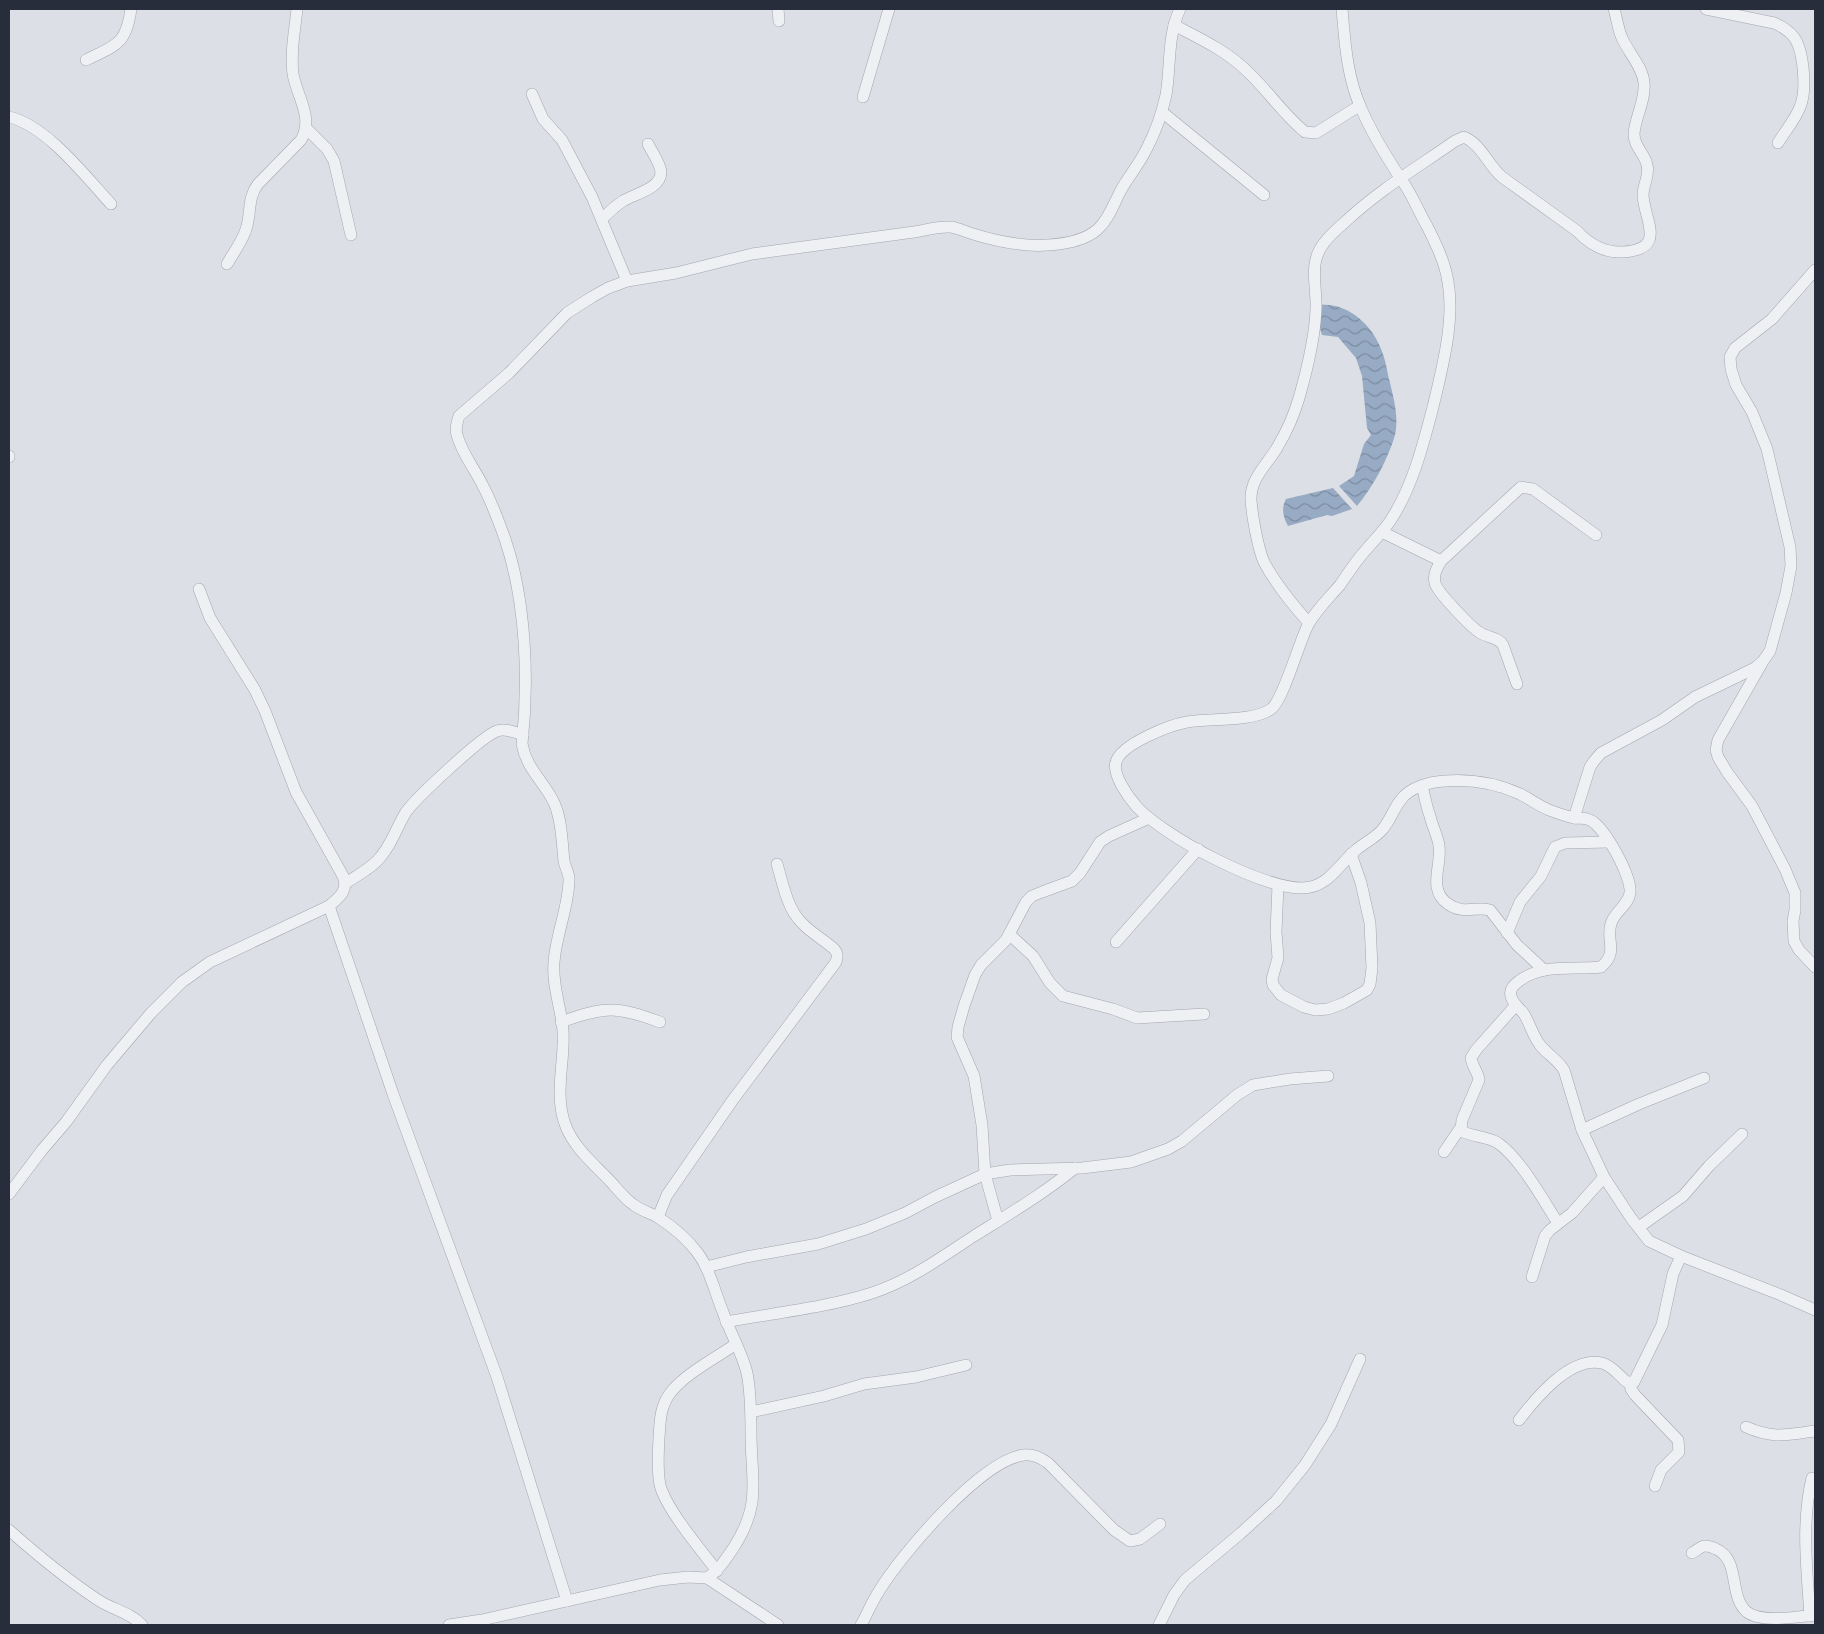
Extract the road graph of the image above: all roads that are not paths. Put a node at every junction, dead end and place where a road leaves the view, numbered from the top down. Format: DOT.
graph roads {
  1 [pos="131,9"];
  2 [pos="297,9"];
  3 [pos="778,9"];
  4 [pos="889,9"];
  5 [pos="1180,9"];
  6 [pos="1342,9"];
  7 [pos="1614,9"];
  8 [pos="1706,9"];
  9 [pos="779,21"];
  10 [pos="1174,25"];
  11 [pos="86,60"];
  12 [pos="532,94"];
  13 [pos="863,97"];
  14 [pos="1359,106"];
  15 [pos="1162,112"];
  16 [pos="9,117"];
  17 [pos="306,128"];
  18 [pos="1778,143"];
  19 [pos="648,144"];
  20 [pos="1400,178"];
  21 [pos="1264,195"];
  22 [pos="110,204"];
  23 [pos="602,218"];
  24 [pos="351,235"];
  25 [pos="227,264"];
  26 [pos="1815,270"];
  27 [pos="627,281"];
  28 [pos="1382,532"];
  29 [pos="1596,535"];
  30 [pos="1442,562"];
  31 [pos="199,589"];
  32 [pos="1309,623"];
  33 [pos="1763,661"];
  34 [pos="1517,684"];
  35 [pos="523,734"];
  36 [pos="1422,786"];
  37 [pos="1149,818"];
  38 [pos="1574,818"];
  39 [pos="1609,842"];
  40 [pos="1198,849"];
  41 [pos="1351,854"];
  42 [pos="777,864"];
  43 [pos="346,882"];
  44 [pos="1278,885"];
  45 [pos="329,906"];
  46 [pos="1507,933"];
  47 [pos="1009,934"];
  48 [pos="1116,942"];
  49 [pos="1815,967"];
  50 [pos="1544,970"];
  51 [pos="1516,1005"];
  52 [pos="1204,1014"];
  53 [pos="562,1022"];
  54 [pos="660,1022"];
  55 [pos="1328,1076"];
  56 [pos="1704,1078"];
  57 [pos="1461,1127"];
  58 [pos="1582,1130"];
  59 [pos="1742,1134"];
  60 [pos="1444,1152"];
  61 [pos="1075,1168"];
  62 [pos="985,1174"];
  63 [pos="1604,1177"];
  64 [pos="9,1194"];
  65 [pos="658,1217"];
  66 [pos="998,1221"];
  67 [pos="1558,1223"];
  68 [pos="1638,1227"];
  69 [pos="1681,1256"];
  70 [pos="706,1268"];
  71 [pos="1532,1277"];
  72 [pos="1815,1310"];
  73 [pos="726,1322"];
  74 [pos="736,1344"];
  75 [pos="1360,1359"];
  76 [pos="966,1365"];
  77 [pos="1630,1383"];
  78 [pos="751,1412"];
  79 [pos="1519,1420"];
  80 [pos="1746,1427"];
  81 [pos="1815,1431"];
  82 [pos="1812,1478"];
  83 [pos="1655,1486"];
  84 [pos="1160,1524"];
  85 [pos="9,1530"];
  86 [pos="1692,1553"];
  87 [pos="717,1571"];
  88 [pos="707,1578"];
  89 [pos="567,1601"];
  90 [pos="517,1613"];
  91 [pos="1813,1616"];
  92 [pos="142,1625"];
  93 [pos="449,1625"];
  94 [pos="519,1625"];
  95 [pos="778,1625"];
  96 [pos="861,1625"];
  97 [pos="1159,1625"];
  1 -- 11 [label="street"];
  2 -- 17 [label="street"];
  3 -- 9 [label="street"];
  4 -- 13 [label="street"];
  5 -- 10 [label="street"];
  6 -- 14 [label="street"];
  7 -- 20 [label="street"];
  8 -- 18 [label="street"];
  10 -- 14 [label="street"];
  10 -- 15 [label="street"];
  12 -- 23 [label="street"];
  14 -- 20 [label="street"];
  15 -- 21 [label="street"];
  15 -- 27 [label="street"];
  16 -- 22 [label="street"];
  17 -- 24 [label="street"];
  17 -- 25 [label="street"];
  19 -- 23 [label="street"];
  20 -- 28 [label="street"];
  20 -- 32 [label="street"];
  23 -- 27 [label="street"];
  26 -- 33 [label="street"];
  27 -- 35 [label="street"];
  28 -- 30 [label="street"];
  28 -- 32 [label="street"];
  29 -- 30 [label="street"];
  30 -- 34 [label="street"];
  31 -- 43 [label="street"];
  32 -- 37 [label="street"];
  33 -- 38 [label="street"];
  33 -- 49 [label="street"];
  35 -- 43 [label="street"];
  35 -- 53 [label="street"];
  36 -- 38 [label="street"];
  36 -- 41 [label="street"];
  36 -- 46 [label="street"];
  37 -- 40 [label="street"];
  37 -- 47 [label="street"];
  38 -- 39 [label="street"];
  39 -- 46 [label="street"];
  39 -- 50 [label="street"];
  40 -- 44 [label="street"];
  40 -- 48 [label="street"];
  41 -- 44 [label="street"];
  41 -- 44 [label="street"];
  42 -- 65 [label="street"];
  43 -- 45 [label="street"];
  45 -- 64 [label="street"];
  45 -- 89 [label="street"];
  46 -- 50 [label="street"];
  47 -- 52 [label="street"];
  47 -- 62 [label="street"];
  50 -- 51 [label="street"];
  51 -- 57 [label="street"];
  51 -- 58 [label="street"];
  53 -- 54 [label="street"];
  53 -- 65 [label="street"];
  55 -- 61 [label="street"];
  56 -- 58 [label="street"];
  57 -- 60 [label="street"];
  57 -- 67 [label="street"];
  58 -- 63 [label="street"];
  59 -- 68 [label="street"];
  61 -- 62 [label="street"];
  61 -- 66 [label="street"];
  62 -- 66 [label="street"];
  62 -- 70 [label="street"];
  63 -- 67 [label="street"];
  63 -- 68 [label="street"];
  65 -- 70 [label="street"];
  66 -- 73 [label="street"];
  67 -- 71 [label="street"];
  68 -- 69 [label="street"];
  69 -- 72 [label="street"];
  69 -- 77 [label="street"];
  70 -- 73 [label="street"];
  73 -- 74 [label="street"];
  74 -- 78 [label="street"];
  74 -- 87 [label="street"];
  75 -- 97 [label="street"];
  76 -- 78 [label="street"];
  77 -- 79 [label="street"];
  77 -- 83 [label="street"];
  78 -- 87 [label="street"];
  80 -- 81 [label="street"];
  82 -- 91 [label="street"];
  84 -- 96 [label="street"];
  85 -- 92 [label="street"];
  86 -- 91 [label="street"];
  87 -- 88 [label="street"];
  88 -- 89 [label="street"];
  88 -- 95 [label="street"];
  89 -- 90 [label="street"];
  90 -- 93 [label="street"];
  90 -- 94 [label="street"];
}
